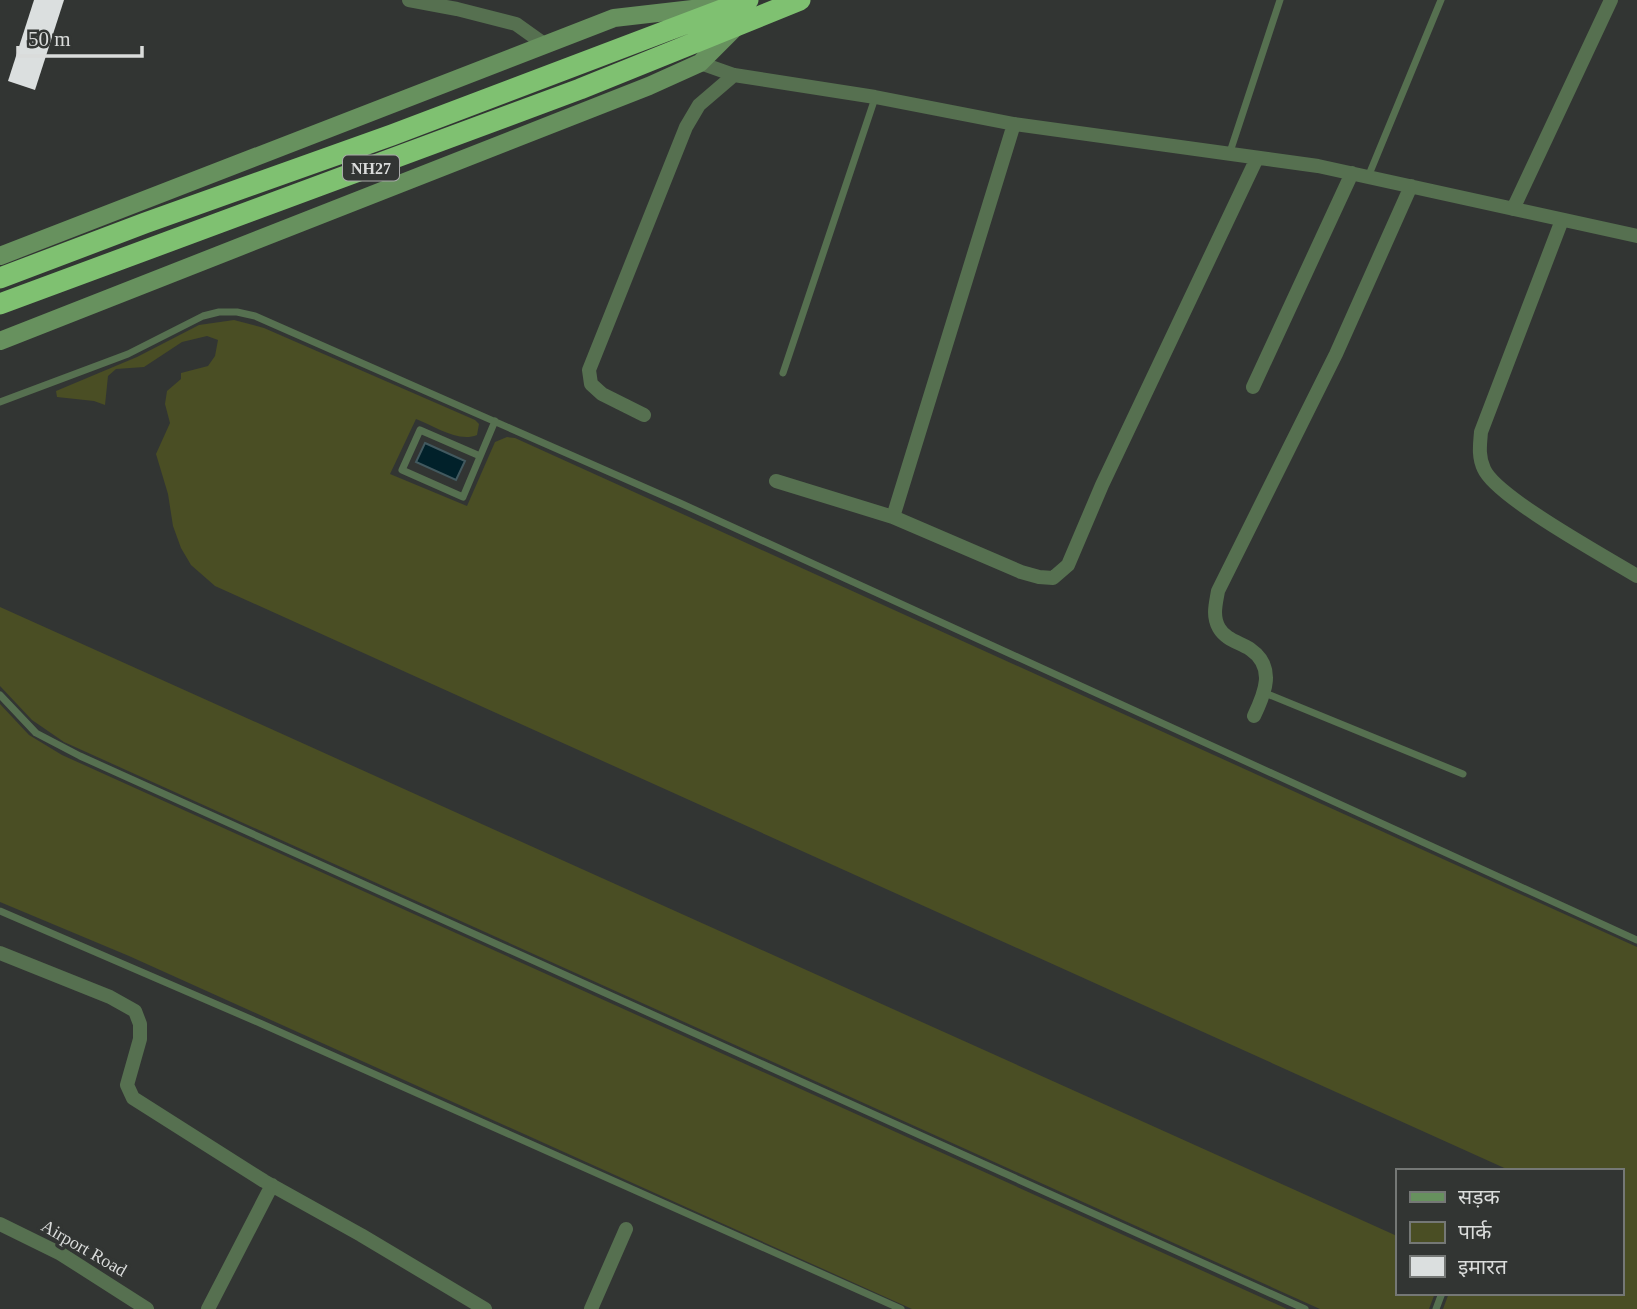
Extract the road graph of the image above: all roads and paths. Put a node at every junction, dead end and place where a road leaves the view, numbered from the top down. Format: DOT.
graph roads {
  1 [pos="409,0"];
  2 [pos="800,0"];
  3 [pos="1280,0"];
  4 [pos="1441,0"];
  5 [pos="1611,0"];
  6 [pos="740,7"];
  7 [pos="544,44"];
  8 [pos="700,63"];
  9 [pos="734,75"];
  10 [pos="875,97"];
  11 [pos="1014,124"];
  12 [pos="1229,155"];
  13 [pos="1257,158"];
  14 [pos="1352,173"];
  15 [pos="1367,177"];
  16 [pos="1410,186"];
  17 [pos="1513,209"];
  18 [pos="1562,220"];
  19 [pos="1637,236"];
  20 [pos="0,256"];
  21 [pos="0,278"];
  22 [pos="0,304"];
  23 [pos="0,341"];
  24 [pos="783,373"];
  25 [pos="1253,387"];
  26 [pos="0,401"];
  27 [pos="644,415"];
  28 [pos="495,421"];
  29 [pos="480,456"];
  30 [pos="776,481"];
  31 [pos="893,517"];
  32 [pos="1637,576"];
  33 [pos="1265,693"];
  34 [pos="0,695"];
  35 [pos="1254,716"];
  36 [pos="1463,774"];
  37 [pos="0,911"];
  38 [pos="1637,940"];
  39 [pos="0,953"];
  40 [pos="272,1185"];
  41 [pos="0,1224"];
  42 [pos="626,1228"];
  43 [pos="147,1309"];
  44 [pos="208,1309"];
  45 [pos="485,1309"];
  46 [pos="592,1309"];
  47 [pos="901,1309"];
  48 [pos="1305,1309"];
  1 -- 7 [label="street"];
  2 -- 6 [label="highway, NH27"];
  3 -- 12 [label="lane"];
  4 -- 15 [label="lane"];
  5 -- 17 [label="street"];
  6 -- 7 [label="street"];
  6 -- 8 [label="street"];
  6 -- 21 [label="highway, NH27"];
  6 -- 22 [label="highway, NH27"];
  7 -- 20 [label="street"];
  8 -- 9 [label="street"];
  8 -- 23 [label="street"];
  9 -- 10 [label="street"];
  9 -- 27 [label="street"];
  10 -- 11 [label="street"];
  10 -- 24 [label="lane"];
  11 -- 12 [label="street"];
  11 -- 31 [label="street"];
  12 -- 13 [label="street"];
  13 -- 14 [label="street"];
  13 -- 31 [label="street"];
  14 -- 15 [label="street"];
  14 -- 25 [label="street"];
  15 -- 16 [label="street"];
  16 -- 17 [label="street"];
  16 -- 33 [label="street"];
  17 -- 18 [label="street"];
  18 -- 19 [label="street"];
  18 -- 32 [label="street"];
  26 -- 28 [label="lane"];
  28 -- 29 [label="lane"];
  28 -- 38 [label="lane"];
  29 -- 29 [label="lane"];
  30 -- 31 [label="street"];
  33 -- 35 [label="street"];
  33 -- 36 [label="lane"];
  34 -- 48 [label="lane"];
  37 -- 47 [label="lane"];
  39 -- 40 [label="street"];
  40 -- 44 [label="street"];
  40 -- 45 [label="street"];
  41 -- 43 [label="street, Airport Road"];
  42 -- 46 [label="street"];
}
